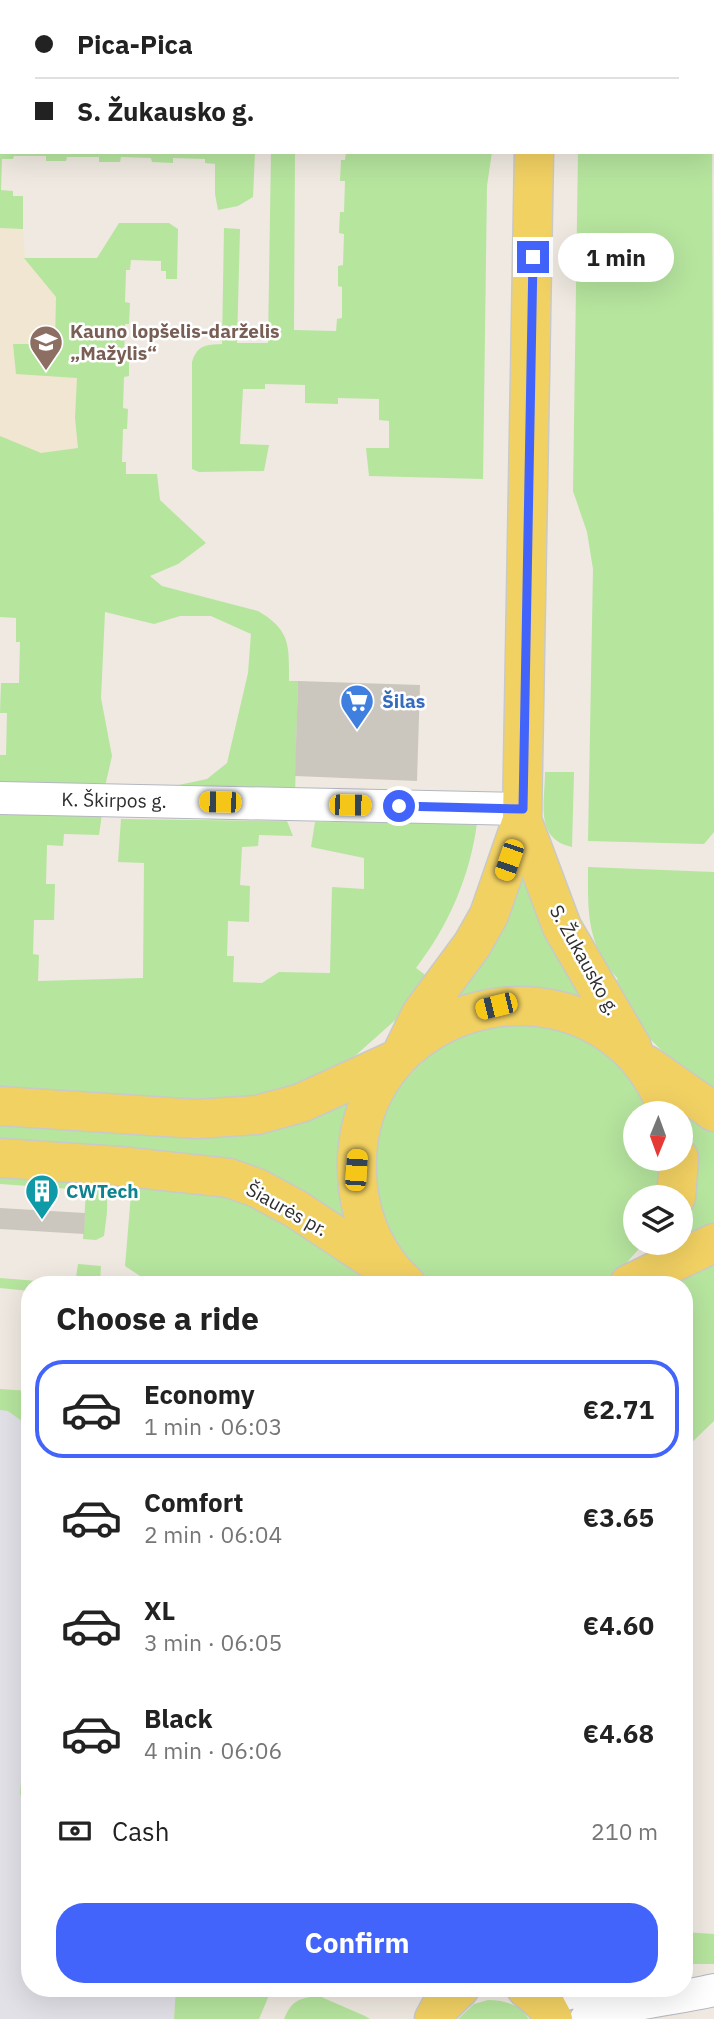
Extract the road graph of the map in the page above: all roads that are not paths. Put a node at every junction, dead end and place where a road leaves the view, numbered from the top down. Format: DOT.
graph roads {
  1 [pos="534,154"];
  2 [pos="0,798"];
  3 [pos="522,814"];
  4 [pos="399,1056"];
  5 [pos="641,1060"];
  6 [pos="663,1101"];
  7 [pos="0,1106"];
  8 [pos="714,1112"];
  9 [pos="0,1158"];
  10 [pos="714,1243"];
  11 [pos="650,1255"];
  12 [pos="395,1276"];
  13 [pos="398,1276"];
  14 [pos="635,1276"];
  15 [pos="646,1276"];
  16 [pos="693,1982"];
  17 [pos="714,1988"];
  18 [pos="693,1994"];
  19 [pos="450,1997"];
  20 [pos="682,1997"];
  21 [pos="434,2019"];
  22 [pos="586,2019"];
  1 -- 3 [label="main road, S. Žukausko g."];
  2 -- 3 [label="street, K. Škirpos g."];
  3 -- 4 [label="main road, S. Žukausko g."];
  3 -- 5 [label="main road, S. Žukausko g."];
  4 -- 5 [label="main road"];
  4 -- 7 [label="main road"];
  4 -- 13 [label="main road, S. Žukausko g."];
  5 -- 6 [label="main road, S. Žukausko g."];
  5 -- 8 [label="main road"];
  9 -- 12 [label="main road, Šiaurės pr."];
  10 -- 15 [label="main road"];
  11 -- 14 [label="main road"];
  16 -- 17 [label="street"];
  17 -- 18 [label="street"];
  19 -- 21 [label="main road"];
  20 -- 22 [label="street"];
}
